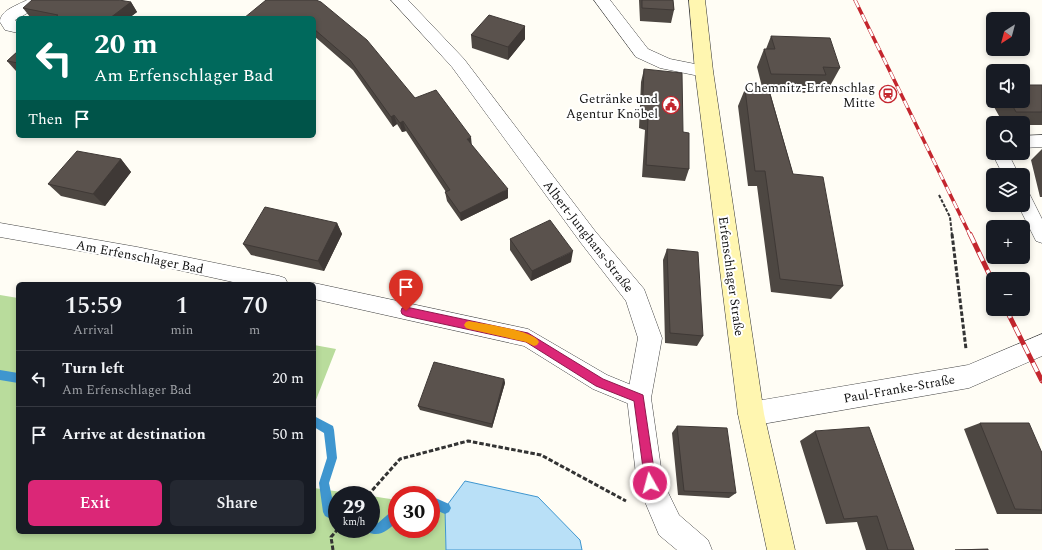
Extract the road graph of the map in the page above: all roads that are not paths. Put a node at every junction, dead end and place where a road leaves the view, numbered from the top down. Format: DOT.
graph roads {
  1 [pos="39,0"];
  2 [pos="399,0"];
  3 [pos="602,0"];
  4 [pos="696,0"];
  5 [pos="16,28"];
  6 [pos="704,71"];
  7 [pos="1042,141"];
  8 [pos="1030,142"];
  9 [pos="1030,212"];
  10 [pos="0,230"];
  11 [pos="1042,236"];
  12 [pos="270,282"];
  13 [pos="316,291"];
  14 [pos="1042,345"];
  15 [pos="639,398"];
  16 [pos="752,414"];
  17 [pos="698,550"];
  18 [pos="781,550"];
  1 -- 5 [label="street"];
  2 -- 15 [label="street, Albert-Junghans-Straße"];
  3 -- 6 [label="street"];
  4 -- 6 [label="main road, Erfenschlager Straße"];
  6 -- 16 [label="main road, Erfenschlager Straße"];
  7 -- 8 [label="lane"];
  9 -- 11 [label="lane"];
  10 -- 12 [label="lane, Am Erfenschlager Bad"];
  13 -- 15 [label="lane"];
  14 -- 16 [label="street, Paul-Franke-Straße"];
  15 -- 17 [label="street, Albert-Junghans-Straße"];
  16 -- 18 [label="main road, Erfenschlager Straße"];
}
